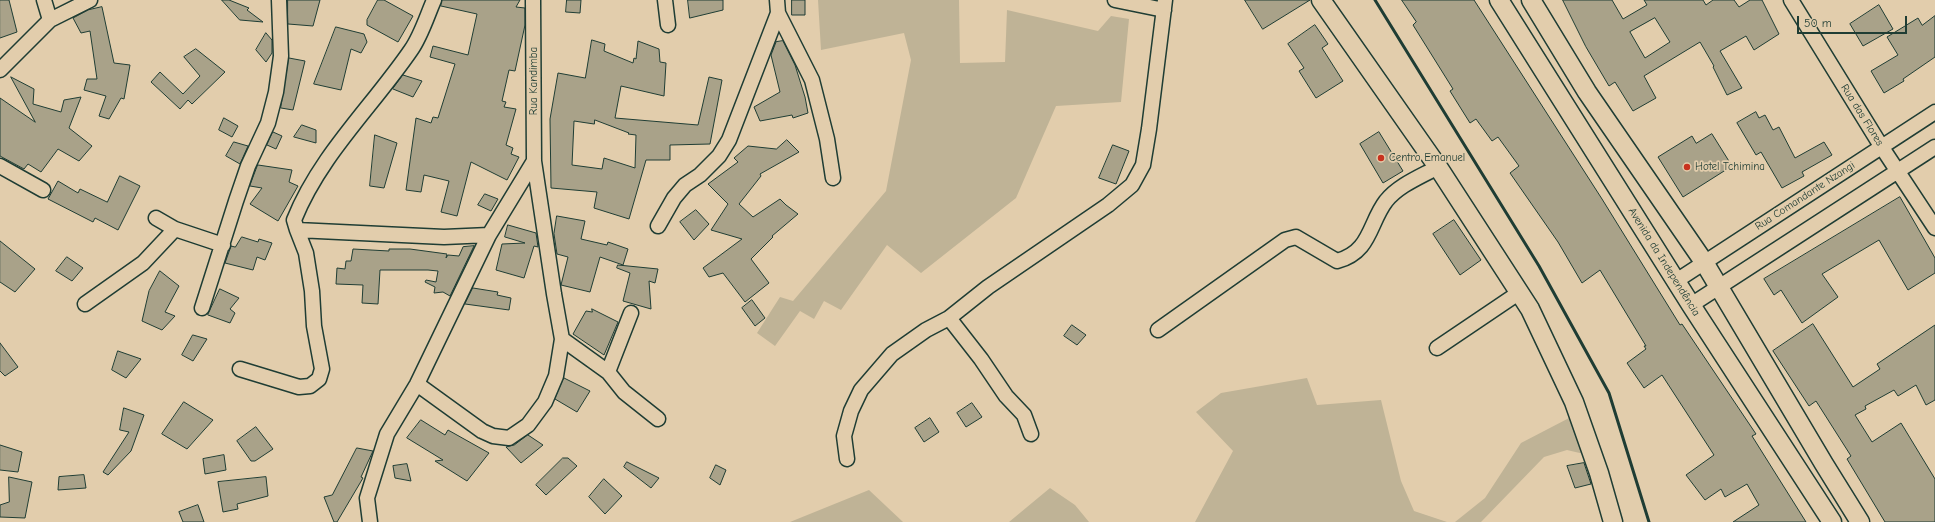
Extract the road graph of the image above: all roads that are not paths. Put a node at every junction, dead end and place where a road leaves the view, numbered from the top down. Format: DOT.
graph roads {
  1 [pos="44,0"];
  2 [pos="90,0"];
  3 [pos="279,0"];
  4 [pos="434,0"];
  5 [pos="533,0"];
  6 [pos="665,0"];
  7 [pos="1115,0"];
  8 [pos="1321,0"];
  9 [pos="1499,0"];
  10 [pos="1531,0"];
  11 [pos="1791,0"];
  12 [pos="1165,5"];
  13 [pos="778,7"];
  14 [pos="50,20"];
  15 [pos="668,25"];
  16 [pos="0,70"];
  17 [pos="1587,92"];
  18 [pos="1565,105"];
  19 [pos="1935,112"];
  20 [pos="1882,146"];
  21 [pos="1935,147"];
  22 [pos="534,162"];
  23 [pos="0,166"];
  24 [pos="1438,167"];
  25 [pos="1898,170"];
  26 [pos="833,178"];
  27 [pos="43,190"];
  28 [pos="156,218"];
  29 [pos="658,226"];
  30 [pos="1935,228"];
  31 [pos="175,229"];
  32 [pos="297,230"];
  33 [pos="489,235"];
  34 [pos="222,245"];
  35 [pos="1704,262"];
  36 [pos="1676,281"];
  37 [pos="1718,287"];
  38 [pos="1520,292"];
  39 [pos="85,304"];
  40 [pos="1691,305"];
  41 [pos="202,308"];
  42 [pos="631,313"];
  43 [pos="949,318"];
  44 [pos="1158,330"];
  45 [pos="562,339"];
  46 [pos="1438,348"];
  47 [pos="240,369"];
  48 [pos="608,372"];
  49 [pos="417,384"];
  50 [pos="658,419"];
  51 [pos="1031,434"];
  52 [pos="847,459"];
  53 [pos="1824,464"];
  54 [pos="1802,476"];
  55 [pos="370,522"];
  56 [pos="1613,522"];
  57 [pos="1832,522"];
  58 [pos="1860,522"];
  1 -- 14 [label="street"];
  2 -- 14 [label="street"];
  3 -- 34 [label="street"];
  4 -- 32 [label="street"];
  5 -- 22 [label="street, Rua Kandimba"];
  6 -- 15 [label="street"];
  7 -- 12 [label="street"];
  8 -- 24 [label="main road"];
  9 -- 18 [label="main road, Avenida da Independência"];
  10 -- 17 [label="main road"];
  11 -- 20 [label="street, Rua das Flores"];
  12 -- 43 [label="street"];
  13 -- 26 [label="street"];
  13 -- 29 [label="street"];
  14 -- 16 [label="street"];
  17 -- 18 [label="main road"];
  17 -- 35 [label="main road"];
  18 -- 36 [label="main road, Avenida da Independência"];
  19 -- 20 [label="street, Rua Comandante Nzangi"];
  20 -- 25 [label="street, Rua das Flores"];
  20 -- 35 [label="street, Rua Comandante Nzangi"];
  21 -- 25 [label="street"];
  22 -- 33 [label="street"];
  22 -- 45 [label="street, Rua Kandimba"];
  23 -- 27 [label="street"];
  24 -- 38 [label="main road"];
  24 -- 44 [label="street"];
  25 -- 30 [label="street, Rua das Flores"];
  25 -- 37 [label="street"];
  28 -- 31 [label="street"];
  31 -- 34 [label="street"];
  31 -- 39 [label="street"];
  32 -- 33 [label="street"];
  32 -- 47 [label="street"];
  33 -- 49 [label="street"];
  34 -- 41 [label="street"];
  35 -- 36 [label="street, Rua Comandante Nzangi"];
  35 -- 37 [label="main road"];
  36 -- 40 [label="main road, Avenida da Independência"];
  37 -- 40 [label="street"];
  37 -- 53 [label="main road"];
  38 -- 46 [label="street"];
  38 -- 56 [label="main road"];
  40 -- 54 [label="main road, Avenida da Independência"];
  42 -- 48 [label="street"];
  43 -- 51 [label="street"];
  43 -- 52 [label="street"];
  45 -- 48 [label="street"];
  45 -- 49 [label="street, Rua Kandimba"];
  48 -- 50 [label="street"];
  49 -- 55 [label="street"];
  53 -- 54 [label="main road"];
  53 -- 58 [label="main road"];
  54 -- 57 [label="main road, Avenida da Independência"];
}
